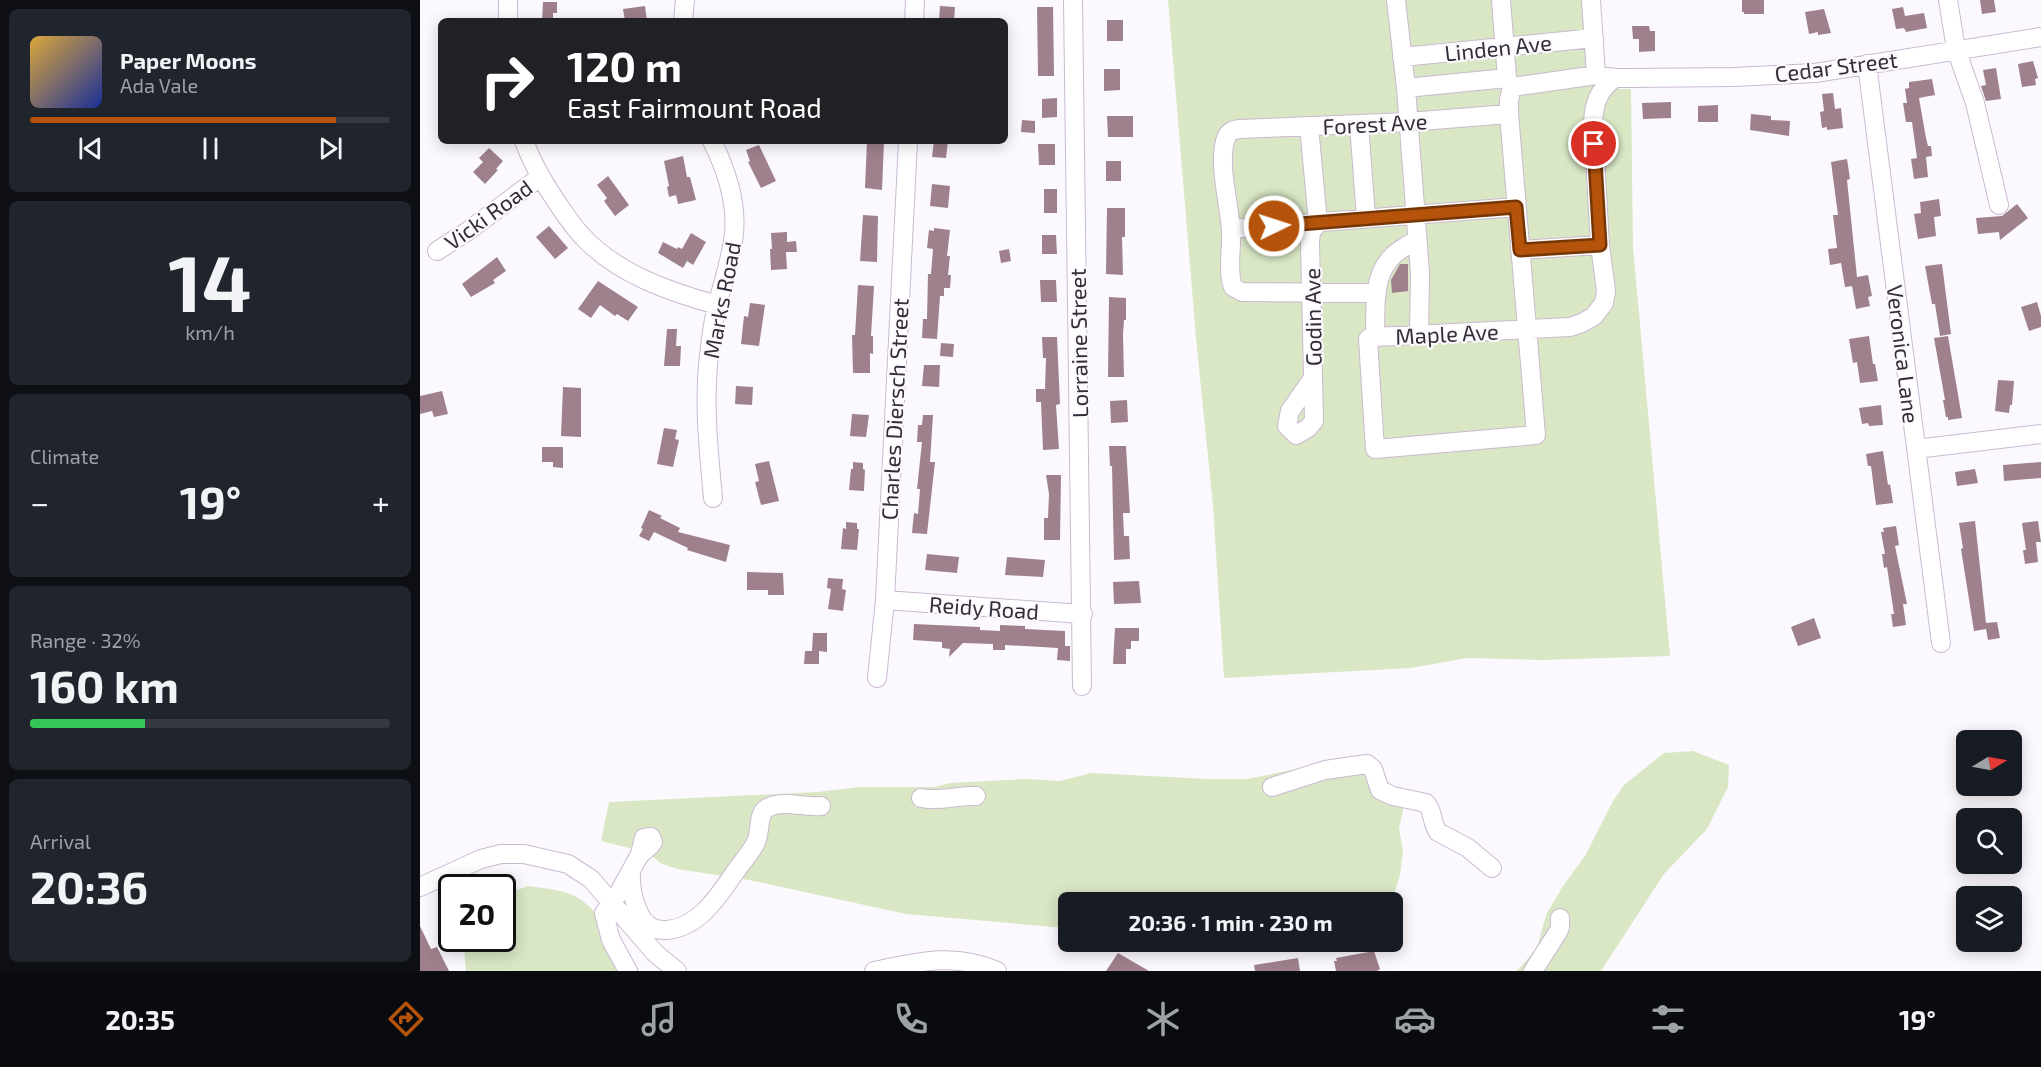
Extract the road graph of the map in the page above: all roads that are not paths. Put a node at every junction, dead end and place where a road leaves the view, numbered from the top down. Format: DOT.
graph roads {
  1 [pos="508,0"];
  2 [pos="685,0"];
  3 [pos="915,0"];
  4 [pos="1073,0"];
  5 [pos="1396,0"];
  6 [pos="1500,0"];
  7 [pos="1591,0"];
  8 [pos="1948,0"];
  9 [pos="508,18"];
  10 [pos="683,18"];
  11 [pos="914,18"];
  12 [pos="2041,37"];
  13 [pos="1594,38"];
  14 [pos="1505,46"];
  15 [pos="1956,49"];
  16 [pos="1402,57"];
  17 [pos="1867,64"];
  18 [pos="1596,75"];
  19 [pos="1622,78"];
  20 [pos="1509,83"];
  21 [pos="1406,88"];
  22 [pos="1509,114"];
  23 [pos="1408,122"];
  24 [pos="1359,124"];
  25 [pos="1309,126"];
  26 [pos="525,144"];
  27 [pos="713,144"];
  28 [pos="908,144"];
  29 [pos="540,177"];
  30 [pos="1999,205"];
  31 [pos="1516,207"];
  32 [pos="1415,214"];
  33 [pos="1366,218"];
  34 [pos="1318,222"];
  35 [pos="1231,229"];
  36 [pos="1417,240"];
  37 [pos="1600,245"];
  38 [pos="1520,250"];
  39 [pos="437,251"];
  40 [pos="1312,293"];
  41 [pos="1377,293"];
  42 [pos="717,305"];
  43 [pos="1526,328"];
  44 [pos="1419,335"];
  45 [pos="1372,338"];
  46 [pos="1313,378"];
  47 [pos="2041,434"];
  48 [pos="1916,449"];
  49 [pos="714,498"];
  50 [pos="885,600"];
  51 [pos="1083,614"];
  52 [pos="1941,643"];
  53 [pos="877,678"];
  54 [pos="1082,686"];
  55 [pos="1272,787"];
  56 [pos="976,796"];
  57 [pos="921,798"];
  58 [pos="821,806"];
  59 [pos="640,854"];
  60 [pos="1492,868"];
  61 [pos="632,871"];
  62 [pos="420,887"];
  63 [pos="612,901"];
  64 [pos="1560,918"];
  65 [pos="978,967"];
  66 [pos="628,971"];
  67 [pos="677,971"];
  68 [pos="874,971"];
  69 [pos="997,971"];
  70 [pos="1533,971"];
  1 -- 9 [label="street"];
  2 -- 10 [label="street"];
  3 -- 11 [label="street"];
  4 -- 51 [label="street, Lorraine Street"];
  5 -- 16 [label="street"];
  6 -- 14 [label="street"];
  7 -- 13 [label="street"];
  8 -- 15 [label="street"];
  12 -- 15 [label="street, Cedar Street"];
  13 -- 14 [label="street, Linden Ave"];
  13 -- 18 [label="street"];
  14 -- 16 [label="street, Linden Ave"];
  14 -- 20 [label="street"];
  15 -- 17 [label="street, Cedar Street"];
  15 -- 30 [label="street"];
  16 -- 21 [label="street"];
  17 -- 19 [label="street, Cedar Street"];
  17 -- 48 [label="street, Veronica Lane"];
  18 -- 19 [label="street, Cedar Street"];
  18 -- 20 [label="street, Cedar Street"];
  19 -- 37 [label="street, Maple Ave"];
  20 -- 21 [label="street, Cedar Street"];
  20 -- 22 [label="street"];
  21 -- 23 [label="street"];
  22 -- 23 [label="street, Forest Ave"];
  22 -- 31 [label="street"];
  23 -- 24 [label="street, Forest Ave"];
  23 -- 32 [label="street"];
  24 -- 25 [label="street, Forest Ave"];
  24 -- 33 [label="street"];
  25 -- 34 [label="street"];
  25 -- 35 [label="street, Forest Ave"];
  26 -- 29 [label="street"];
  27 -- 42 [label="street, Marks Road"];
  28 -- 50 [label="street, Charles Diersch Street"];
  29 -- 39 [label="street, Vicki Road"];
  29 -- 42 [label="street"];
  31 -- 32 [label="street"];
  31 -- 38 [label="street"];
  32 -- 33 [label="street"];
  32 -- 36 [label="street"];
  33 -- 34 [label="street"];
  34 -- 35 [label="street"];
  34 -- 40 [label="street, Godin Ave"];
  35 -- 40 [label="street"];
  36 -- 41 [label="street"];
  36 -- 44 [label="street"];
  37 -- 38 [label="street"];
  37 -- 43 [label="street, Maple Ave"];
  38 -- 43 [label="street"];
  40 -- 41 [label="street"];
  40 -- 46 [label="street, Godin Ave"];
  41 -- 45 [label="street"];
  42 -- 49 [label="street, Marks Road"];
  43 -- 44 [label="street, Maple Ave"];
  43 -- 45 [label="street"];
  44 -- 45 [label="street, Maple Ave"];
  47 -- 48 [label="street"];
  48 -- 52 [label="street, Veronica Lane"];
  50 -- 51 [label="street, Reidy Road"];
  50 -- 53 [label="street, Charles Diersch Street"];
  51 -- 54 [label="street, Lorraine Street"];
  55 -- 60 [label="street"];
  56 -- 57 [label="street"];
  58 -- 61 [label="street"];
  59 -- 61 [label="street"];
  61 -- 63 [label="street"];
  62 -- 63 [label="street"];
  63 -- 66 [label="street"];
  63 -- 67 [label="street"];
  64 -- 70 [label="street"];
  65 -- 68 [label="street"];
  65 -- 69 [label="street"];
}
